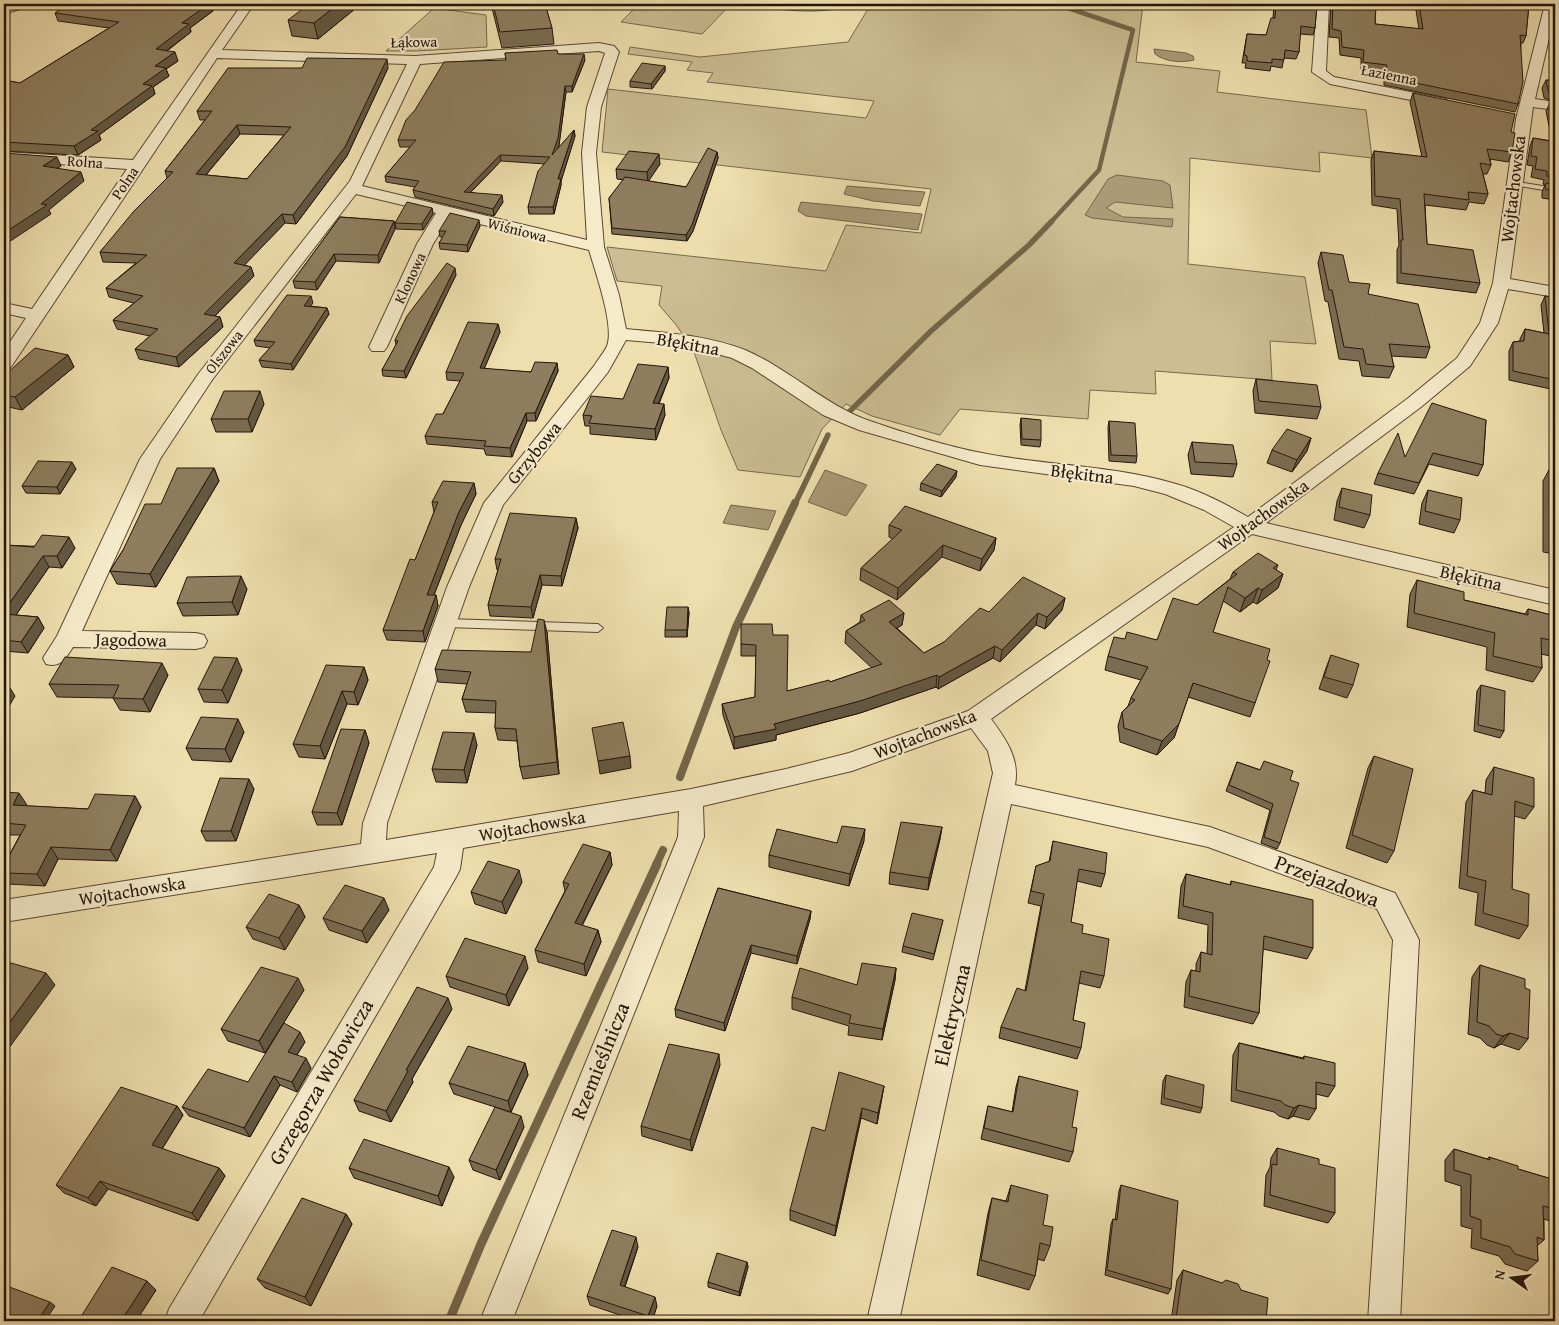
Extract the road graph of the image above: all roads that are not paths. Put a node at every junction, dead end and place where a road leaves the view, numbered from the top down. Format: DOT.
graph roads {
  1 [pos="22,4"];
  2 [pos="248,4"];
  3 [pos="1323,4"];
  4 [pos="1551,4"];
  5 [pos="4,10"];
  6 [pos="215,54"];
  7 [pos="415,60"];
  8 [pos="1527,102"];
  9 [pos="1455,105"];
  10 [pos="1555,106"];
  11 [pos="4,156"];
  12 [pos="137,165"];
  13 [pos="1514,183"];
  14 [pos="351,188"];
  15 [pos="1555,190"];
  16 [pos="445,212"];
  17 [pos="596,247"];
  18 [pos="1501,283"];
  19 [pos="1555,292"];
  20 [pos="4,308"];
  21 [pos="37,316"];
  22 [pos="617,339"];
  23 [pos="378,347"];
  24 [pos="4,364"];
  25 [pos="1249,526"];
  26 [pos="1555,598"];
  27 [pos="446,623"];
  28 [pos="598,628"];
  29 [pos="67,639"];
  30 [pos="196,641"];
  31 [pos="54,658"];
  32 [pos="976,717"];
  33 [pos="1002,792"];
  34 [pos="691,799"];
  35 [pos="452,840"];
  36 [pos="373,852"];
  37 [pos="4,911"];
  38 [pos="888,1320"];
  39 [pos="181,1321"];
  40 [pos="496,1321"];
  41 [pos="1384,1321"];
  1 -- 5 [label="street"];
  2 -- 6 [label="street, Polna"];
  3 -- 9 [label="street, Łazienna"];
  4 -- 8 [label="street, Wojtachowska"];
  6 -- 7 [label="street, Łąkowa"];
  6 -- 12 [label="street, Polna"];
  7 -- 14 [label="street, Olszowa"];
  7 -- 17 [label="street, Łąkowa"];
  8 -- 10 [label="street"];
  8 -- 13 [label="street, Wojtachowska"];
  11 -- 12 [label="street, Rolna"];
  12 -- 21 [label="street, Polna"];
  13 -- 15 [label="lane"];
  13 -- 18 [label="street, Wojtachowska"];
  14 -- 16 [label="street, Wiśniowa"];
  14 -- 29 [label="street, Olszowa"];
  16 -- 17 [label="street, Wiśniowa"];
  16 -- 23 [label="street, Klonowa"];
  17 -- 22 [label="street"];
  18 -- 19 [label="street"];
  18 -- 25 [label="street, Wojtachowska"];
  20 -- 21 [label="street"];
  21 -- 24 [label="street, Polna"];
  22 -- 25 [label="street, Błękitna"];
  22 -- 27 [label="street, Grzybowa"];
  25 -- 26 [label="street, Błękitna"];
  25 -- 32 [label="street, Wojtachowska"];
  27 -- 28 [label="lane"];
  27 -- 36 [label="street, Grzybowa"];
  29 -- 30 [label="street, Jagodowa"];
  29 -- 31 [label="street, Olszowa"];
  32 -- 33 [label="street, Elektryczna"];
  32 -- 34 [label="street, Wojtachowska"];
  33 -- 38 [label="street, Elektryczna"];
  33 -- 41 [label="street, Przejazdowa"];
  34 -- 35 [label="street, Wojtachowska"];
  34 -- 40 [label="street, Rzemieślnicza"];
  35 -- 36 [label="street, Wojtachowska"];
  35 -- 39 [label="street, Grzegorza Wołowicza"];
  36 -- 37 [label="street, Wojtachowska"];
}
